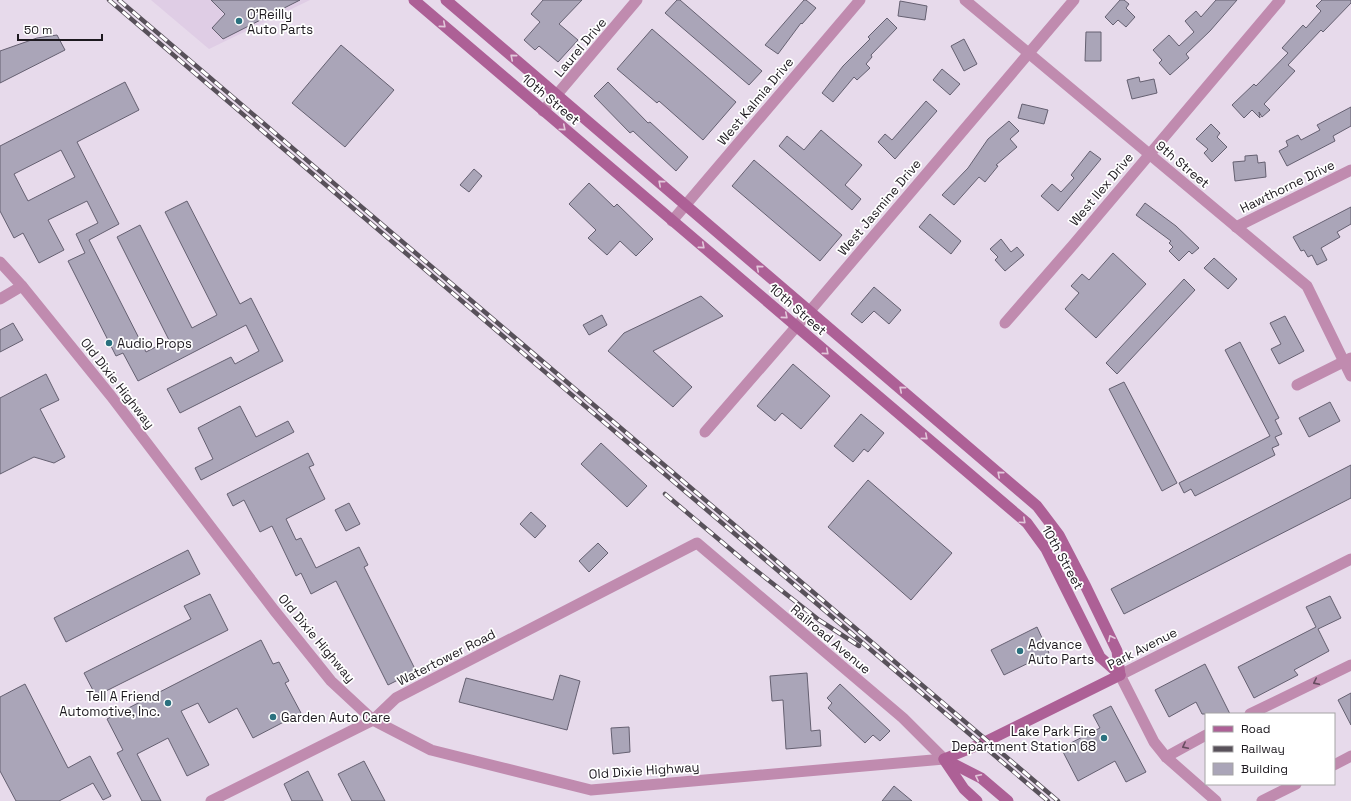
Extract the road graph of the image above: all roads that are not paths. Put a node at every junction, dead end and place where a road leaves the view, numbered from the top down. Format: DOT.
graph roads {
  1 [pos="414,0"];
  2 [pos="446,0"];
  3 [pos="637,0"];
  4 [pos="860,0"];
  5 [pos="965,0"];
  6 [pos="1074,0"];
  7 [pos="1280,0"];
  8 [pos="1028,53"];
  9 [pos="558,95"];
  10 [pos="543,111"];
  11 [pos="1149,154"];
  12 [pos="1351,170"];
  13 [pos="686,205"];
  14 [pos="672,221"];
  15 [pos="1236,227"];
  16 [pos="0,262"];
  17 [pos="22,286"];
  18 [pos="0,299"];
  19 [pos="809,312"];
  20 [pos="1005,323"];
  21 [pos="796,326"];
  22 [pos="1348,360"];
  23 [pos="1351,376"];
  24 [pos="1297,385"];
  25 [pos="705,432"];
  26 [pos="697,543"];
  27 [pos="1351,559"];
  28 [pos="1351,665"];
  29 [pos="1120,675"];
  30 [pos="1252,713"];
  31 [pos="373,720"];
  32 [pos="1205,736"];
  33 [pos="1351,756"];
  34 [pos="1166,757"];
  35 [pos="944,759"];
  36 [pos="1335,764"];
  37 [pos="1294,785"];
  38 [pos="211,801"];
  39 [pos="978,801"];
  40 [pos="1008,801"];
  41 [pos="1216,801"];
  42 [pos="1262,801"];
  1 -- 10 [label="main road, 10th Street, one-way"];
  9 -- 2 [label="main road, 10th Street, one-way"];
  3 -- 9 [label="street, Laurel Drive"];
  4 -- 13 [label="street, West Kalmia Drive"];
  5 -- 8 [label="street, 9th Street"];
  6 -- 8 [label="street, West Jasmine Drive"];
  7 -- 11 [label="street, West Ilex Drive"];
  8 -- 11 [label="street, 9th Street"];
  8 -- 19 [label="street, West Jasmine Drive"];
  9 -- 10 [label="street, Laurel Drive"];
  13 -- 9 [label="main road, 10th Street, one-way"];
  10 -- 14 [label="main road, 10th Street, one-way"];
  11 -- 15 [label="street, 9th Street"];
  11 -- 20 [label="street, West Ilex Drive"];
  12 -- 15 [label="street, Hawthorne Drive"];
  13 -- 14 [label="street, West Kalmia Drive"];
  19 -- 13 [label="main road, 10th Street, one-way"];
  14 -- 21 [label="main road, 10th Street, one-way"];
  15 -- 22 [label="street, 9th Street"];
  16 -- 17 [label="street, Old Dixie Highway"];
  17 -- 18 [label="street"];
  17 -- 31 [label="street, Old Dixie Highway"];
  19 -- 21 [label="street, West Jasmine Drive"];
  29 -- 19 [label="main road, 10th Street, one-way"];
  21 -- 25 [label="street, West Jasmine Drive"];
  21 -- 29 [label="main road, 10th Street, one-way"];
  22 -- 23 [label="street, 9th Street"];
  22 -- 24 [label="street"];
  26 -- 31 [label="street, Watertower Road"];
  26 -- 35 [label="street, Railroad Avenue"];
  27 -- 29 [label="street, Park Avenue"];
  28 -- 30 [label="street, one-way"];
  29 -- 34 [label="street, 10th Street"];
  29 -- 35 [label="main road, Park Avenue"];
  31 -- 35 [label="street, Old Dixie Highway"];
  31 -- 38 [label="street, Watertower Road"];
  32 -- 34 [label="street, one-way"];
  33 -- 36 [label="street"];
  34 -- 41 [label="street, 10th Street"];
  35 -- 39 [label="main road"];
  40 -- 35 [label="main road, one-way"];
  37 -- 42 [label="street"];
}
